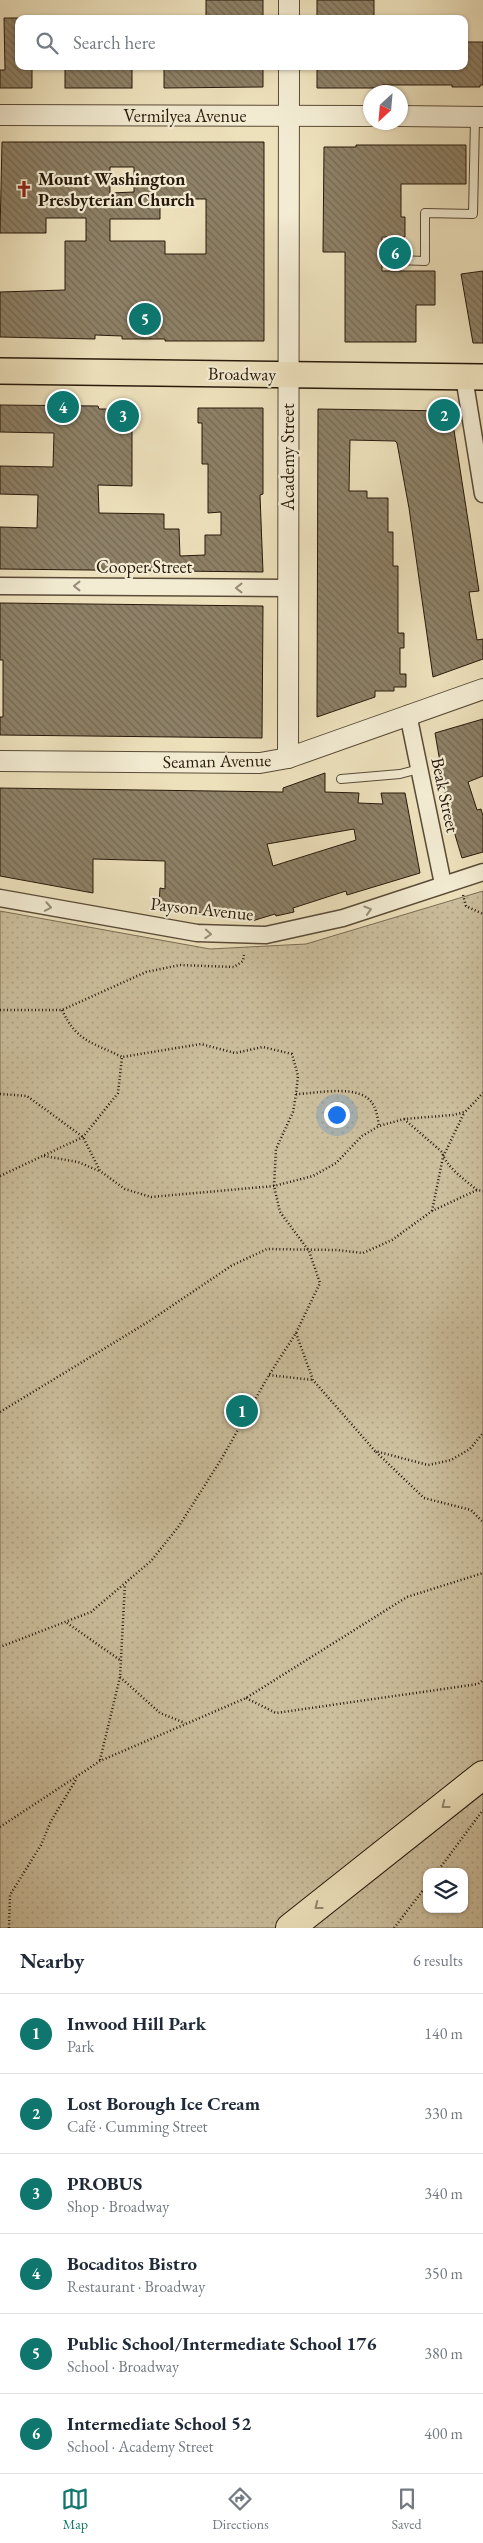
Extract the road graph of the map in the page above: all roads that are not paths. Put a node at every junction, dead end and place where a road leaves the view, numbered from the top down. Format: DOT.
graph roads {
  1 [pos="289,0"];
  2 [pos="289,15"];
  3 [pos="289,70"];
  4 [pos="0,115"];
  5 [pos="289,116"];
  6 [pos="363,116"];
  7 [pos="408,116"];
  8 [pos="479,117"];
  9 [pos="397,260"];
  10 [pos="0,371"];
  11 [pos="289,375"];
  12 [pos="473,377"];
  13 [pos="483,494"];
  14 [pos="0,586"];
  15 [pos="288,588"];
  16 [pos="483,689"];
  17 [pos="408,714"];
  18 [pos="288,758"];
  19 [pos="0,761"];
  20 [pos="420,769"];
  21 [pos="341,779"];
  22 [pos="483,872"];
  23 [pos="443,884"];
  24 [pos="0,898"];
  25 [pos="483,1775"];
  26 [pos="290,1928"];
  1 -- 2 [label="street"];
  3 -- 5 [label="street, Academy Street"];
  4 -- 5 [label="street, Vermilyea Avenue"];
  5 -- 6 [label="street, Vermilyea Avenue"];
  5 -- 11 [label="street, Academy Street"];
  7 -- 8 [label="street"];
  8 -- 9 [label="lane"];
  10 -- 11 [label="main road, Broadway"];
  11 -- 12 [label="main road, Broadway"];
  11 -- 15 [label="street, Academy Street"];
  12 -- 13 [label="street"];
  15 -- 14 [label="street, Cooper Street, one-way"];
  15 -- 18 [label="street, Academy Street"];
  16 -- 17 [label="street, Seaman Avenue"];
  17 -- 18 [label="street, Seaman Avenue"];
  17 -- 20 [label="street, Beak Street"];
  18 -- 19 [label="street, Seaman Avenue"];
  20 -- 21 [label="lane"];
  20 -- 23 [label="street, Beak Street"];
  22 -- 23 [label="street, Payson Avenue"];
  24 -- 23 [label="street, Payson Avenue, one-way"];
  25 -- 26 [label="highway, one-way"];
}
